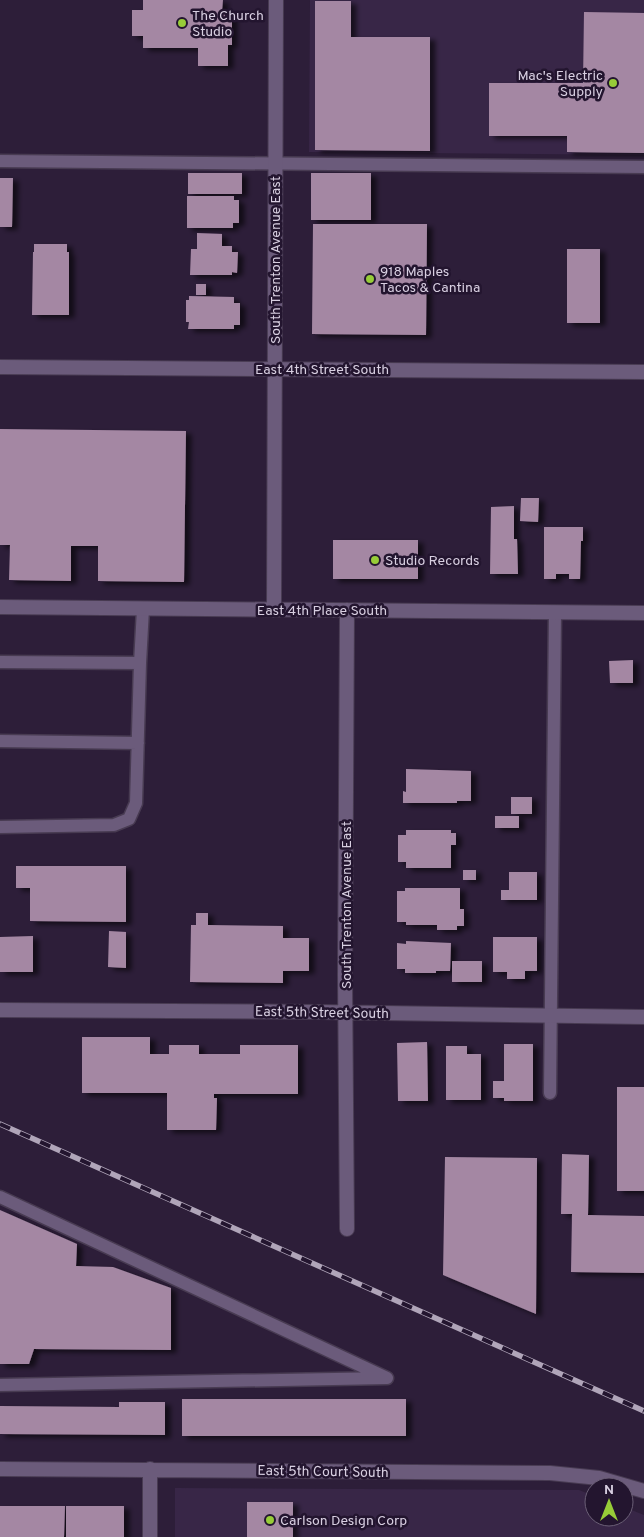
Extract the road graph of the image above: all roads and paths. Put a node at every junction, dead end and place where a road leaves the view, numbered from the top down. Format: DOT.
graph roads {
  1 [pos="276,0"];
  2 [pos="0,161"];
  3 [pos="276,164"];
  4 [pos="644,167"];
  5 [pos="0,367"];
  6 [pos="275,369"];
  7 [pos="644,372"];
  8 [pos="0,607"];
  9 [pos="143,609"];
  10 [pos="274,610"];
  11 [pos="347,610"];
  12 [pos="555,612"];
  13 [pos="644,613"];
  14 [pos="0,662"];
  15 [pos="140,663"];
  16 [pos="0,741"];
  17 [pos="138,743"];
  18 [pos="0,827"];
  19 [pos="0,1010"];
  20 [pos="345,1012"];
  21 [pos="550,1016"];
  22 [pos="644,1017"];
  23 [pos="550,1093"];
  24 [pos="0,1197"];
  25 [pos="347,1229"];
  26 [pos="0,1385"];
  27 [pos="0,1468"];
  28 [pos="150,1469"];
  29 [pos="644,1491"];
  30 [pos="150,1537"];
  1 -- 3 [label="street, South Trenton Avenue East"];
  2 -- 3 [label="lane"];
  3 -- 4 [label="lane"];
  3 -- 6 [label="street, South Trenton Avenue East"];
  5 -- 6 [label="street, East 4th Street South"];
  6 -- 7 [label="street, East 4th Street South"];
  6 -- 10 [label="street, South Trenton Avenue East"];
  8 -- 9 [label="street, East 4th Place South"];
  9 -- 10 [label="street, East 4th Place South"];
  9 -- 15 [label="lane"];
  10 -- 11 [label="street, East 4th Place South"];
  11 -- 12 [label="street, East 4th Place South"];
  11 -- 20 [label="street, South Trenton Avenue East"];
  12 -- 13 [label="street, East 4th Place South"];
  12 -- 21 [label="lane"];
  14 -- 15 [label="lane"];
  15 -- 17 [label="lane"];
  16 -- 17 [label="lane"];
  17 -- 18 [label="lane"];
  19 -- 20 [label="street, East 5th Street South"];
  20 -- 21 [label="street, East 5th Street South"];
  20 -- 25 [label="street, South Trenton Avenue East"];
  21 -- 22 [label="street, East 5th Street South"];
  21 -- 23 [label="lane"];
  24 -- 26 [label="lane"];
  27 -- 28 [label="street, East 5th Court South"];
  28 -- 29 [label="street, East 5th Court South"];
  28 -- 30 [label="street"];
}
